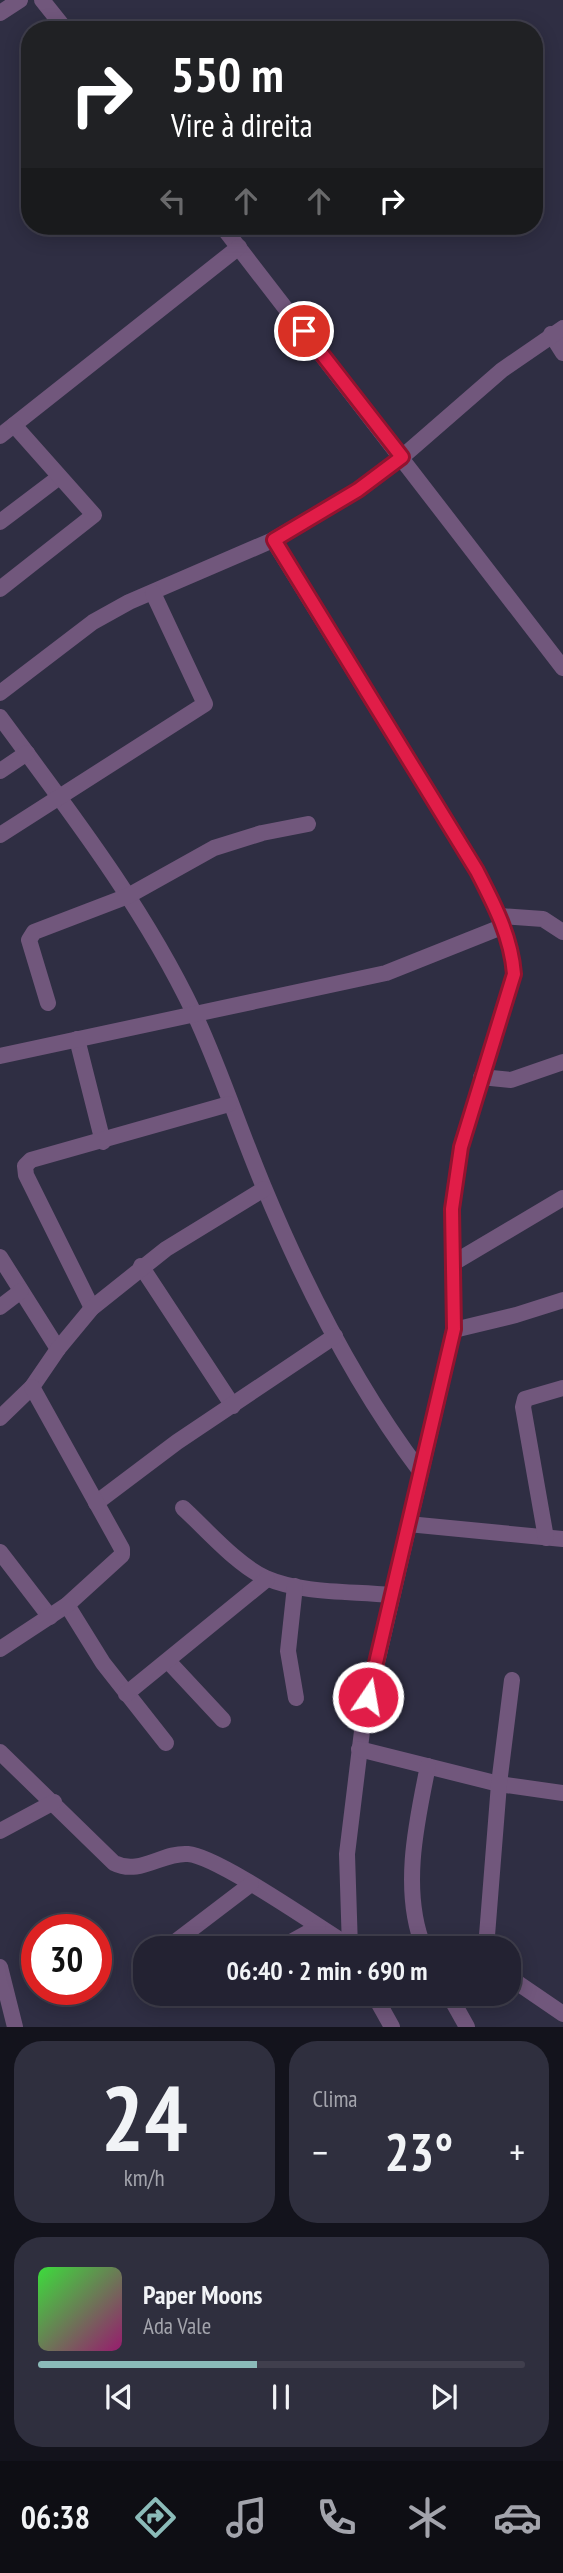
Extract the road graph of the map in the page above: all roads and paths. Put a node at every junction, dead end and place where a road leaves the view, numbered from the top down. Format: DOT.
graph roads {
  1 [pos="41,0"];
  2 [pos="58,21"];
  3 [pos="229,235"];
  4 [pos="239,247"];
  5 [pos="557,331"];
  6 [pos="563,353"];
  7 [pos="15,425"];
  8 [pos="0,436"];
  9 [pos="402,457"];
  10 [pos="58,478"];
  11 [pos="0,522"];
  12 [pos="274,540"];
  13 [pos="0,589"];
  14 [pos="153,593"];
  15 [pos="563,668"];
  16 [pos="0,693"];
  17 [pos="0,717"];
  18 [pos="27,753"];
  19 [pos="0,771"];
  20 [pos="60,796"];
  21 [pos="308,824"];
  22 [pos="0,835"];
  23 [pos="128,896"];
  24 [pos="502,921"];
  25 [pos="563,932"];
  26 [pos="48,1003"];
  27 [pos="194,1014"];
  28 [pos="77,1039"];
  29 [pos="0,1056"];
  30 [pos="563,1062"];
  31 [pos="481,1077"];
  32 [pos="229,1104"];
  33 [pos="103,1142"];
  34 [pos="264,1189"];
  35 [pos="560,1207"];
  36 [pos="0,1256"];
  37 [pos="455,1262"];
  38 [pos="141,1266"];
  39 [pos="21,1291"];
  40 [pos="563,1300"];
  41 [pos="0,1307"];
  42 [pos="92,1308"];
  43 [pos="454,1329"];
  44 [pos="335,1336"];
  45 [pos="58,1349"];
  46 [pos="32,1387"];
  47 [pos="563,1388"];
  48 [pos="233,1406"];
  49 [pos="0,1418"];
  50 [pos="420,1471"];
  51 [pos="96,1503"];
  52 [pos="183,1508"];
  53 [pos="408,1524"];
  54 [pos="555,1539"];
  55 [pos="0,1552"];
  56 [pos="267,1579"];
  57 [pos="295,1586"];
  58 [pos="391,1595"];
  59 [pos="67,1605"];
  60 [pos="50,1617"];
  61 [pos="0,1649"];
  62 [pos="168,1661"];
  63 [pos="512,1680"];
  64 [pos="126,1694"];
  65 [pos="296,1698"];
  66 [pos="223,1720"];
  67 [pos="166,1743"];
  68 [pos="359,1749"];
  69 [pos="0,1752"];
  70 [pos="428,1766"];
  71 [pos="499,1784"];
  72 [pos="563,1793"];
  73 [pos="54,1802"];
  74 [pos="0,1831"];
  75 [pos="251,1884"];
  76 [pos="318,1927"];
  77 [pos="183,1936"];
  78 [pos="302,1936"];
  79 [pos="333,1936"];
  80 [pos="349,1936"];
  81 [pos="419,1936"];
  82 [pos="487,1936"];
  83 [pos="0,1967"];
  84 [pos="521,1985"];
  85 [pos="379,2006"];
  86 [pos="455,2006"];
  87 [pos="4,2009"];
  88 [pos="563,2014"];
  89 [pos="387,2026"];
  90 [pos="15,2027"];
  91 [pos="467,2027"];
  1 -- 2 [label="street"];
  3 -- 4 [label="street"];
  4 -- 7 [label="street"];
  4 -- 9 [label="street"];
  5 -- 6 [label="street"];
  5 -- 9 [label="street"];
  7 -- 8 [label="street"];
  7 -- 10 [label="street"];
  9 -- 12 [label="street"];
  9 -- 15 [label="street"];
  10 -- 11 [label="street"];
  10 -- 13 [label="street"];
  12 -- 14 [label="street"];
  12 -- 24 [label="street"];
  14 -- 16 [label="street"];
  14 -- 20 [label="street"];
  17 -- 18 [label="street"];
  18 -- 19 [label="street"];
  18 -- 20 [label="street"];
  20 -- 22 [label="street"];
  20 -- 23 [label="street"];
  21 -- 23 [label="street"];
  23 -- 26 [label="street"];
  23 -- 27 [label="street"];
  24 -- 25 [label="street"];
  24 -- 27 [label="street"];
  24 -- 31 [label="street"];
  27 -- 28 [label="street"];
  27 -- 32 [label="street"];
  28 -- 29 [label="street"];
  28 -- 33 [label="street"];
  30 -- 31 [label="street"];
  31 -- 37 [label="street"];
  32 -- 33 [label="street"];
  32 -- 34 [label="street"];
  33 -- 42 [label="street"];
  34 -- 38 [label="street"];
  34 -- 44 [label="street"];
  35 -- 37 [label="street"];
  36 -- 39 [label="street"];
  37 -- 43 [label="street"];
  38 -- 42 [label="street"];
  38 -- 48 [label="street"];
  39 -- 41 [label="street"];
  39 -- 45 [label="street"];
  40 -- 43 [label="street"];
  42 -- 45 [label="street"];
  43 -- 50 [label="street"];
  44 -- 48 [label="street"];
  44 -- 50 [label="street"];
  45 -- 46 [label="street"];
  46 -- 49 [label="street"];
  46 -- 51 [label="street"];
  47 -- 54 [label="street"];
  48 -- 51 [label="street"];
  50 -- 53 [label="street"];
  51 -- 59 [label="street"];
  52 -- 56 [label="street"];
  53 -- 54 [label="street"];
  53 -- 58 [label="street"];
  55 -- 60 [label="street"];
  56 -- 57 [label="street"];
  56 -- 62 [label="street"];
  57 -- 58 [label="street"];
  57 -- 65 [label="street"];
  58 -- 68 [label="street"];
  59 -- 60 [label="street"];
  59 -- 64 [label="street"];
  60 -- 61 [label="street"];
  62 -- 64 [label="street"];
  62 -- 66 [label="street"];
  63 -- 71 [label="street"];
  64 -- 67 [label="street"];
  68 -- 70 [label="street"];
  68 -- 80 [label="street"];
  69 -- 73 [label="street"];
  70 -- 71 [label="street"];
  70 -- 81 [label="street"];
  71 -- 72 [label="street"];
  71 -- 82 [label="street"];
  73 -- 74 [label="street"];
  73 -- 75 [label="street"];
  75 -- 76 [label="street"];
  75 -- 77 [label="street"];
  76 -- 78 [label="street"];
  76 -- 79 [label="street"];
  83 -- 87 [label="street"];
  84 -- 88 [label="street"];
  85 -- 89 [label="street"];
  86 -- 91 [label="street"];
  87 -- 90 [label="street"];
}
